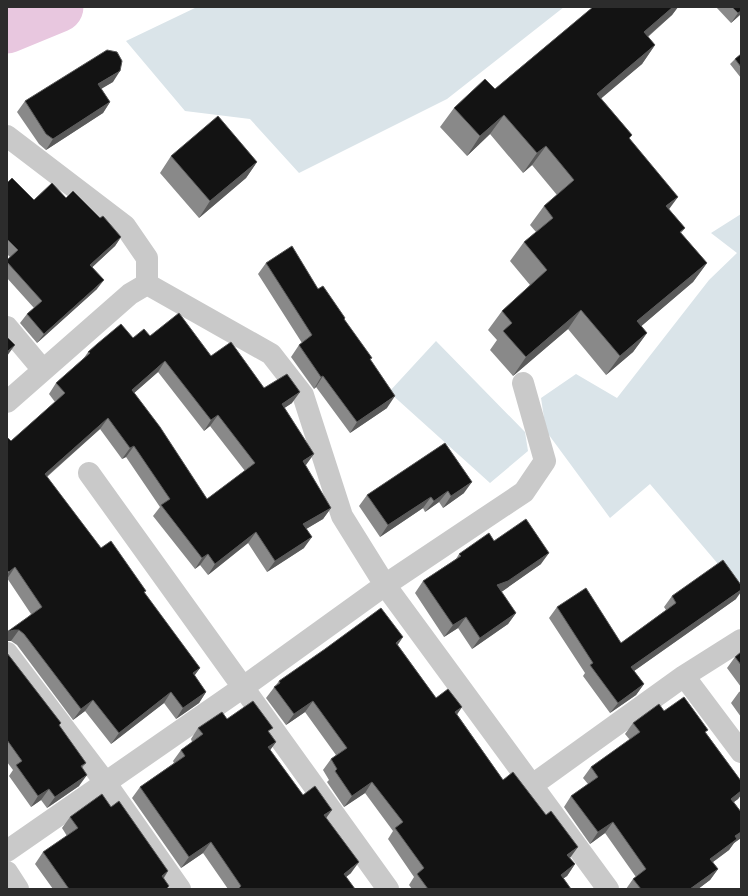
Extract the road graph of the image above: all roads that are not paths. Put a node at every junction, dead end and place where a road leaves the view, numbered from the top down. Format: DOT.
graph roads {
  1 [pos="7,136"];
  2 [pos="147,284"];
  3 [pos="7,327"];
  4 [pos="43,370"];
  5 [pos="523,384"];
  6 [pos="7,402"];
  7 [pos="89,473"];
  8 [pos="385,586"];
  9 [pos="741,640"];
  10 [pos="7,653"];
  11 [pos="684,676"];
  12 [pos="242,688"];
  13 [pos="741,752"];
  14 [pos="105,782"];
  15 [pos="531,786"];
  16 [pos="7,850"];
  17 [pos="7,872"];
  18 [pos="18,889"];
  19 [pos="180,889"];
  20 [pos="388,889"];
  21 [pos="608,889"];
  1 -- 2 [label="street"];
  2 -- 4 [label="street"];
  2 -- 8 [label="street"];
  3 -- 4 [label="street"];
  4 -- 6 [label="street"];
  5 -- 8 [label="street"];
  7 -- 12 [label="street"];
  8 -- 12 [label="street"];
  8 -- 15 [label="street"];
  9 -- 11 [label="street"];
  10 -- 14 [label="street"];
  11 -- 13 [label="street"];
  11 -- 15 [label="street"];
  12 -- 14 [label="street"];
  12 -- 20 [label="street"];
  14 -- 16 [label="street"];
  14 -- 19 [label="street"];
  15 -- 21 [label="street"];
  17 -- 18 [label="street"];
}
